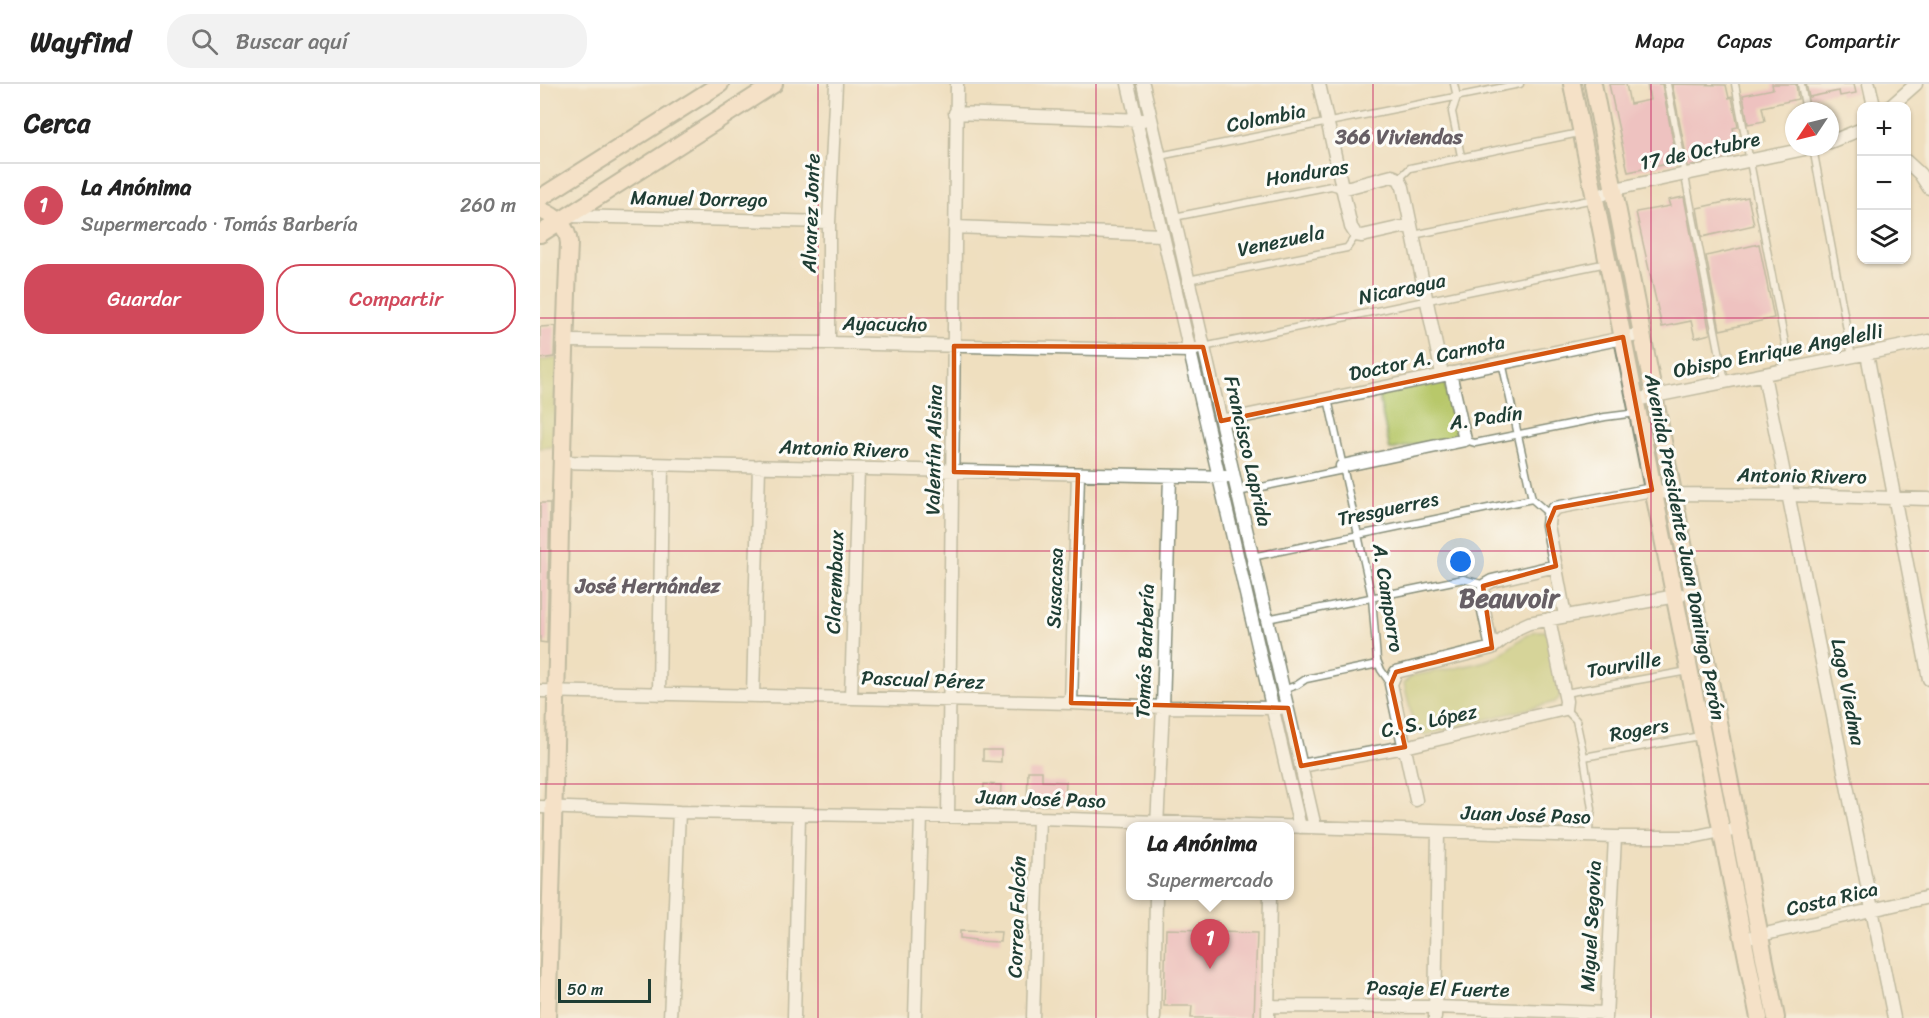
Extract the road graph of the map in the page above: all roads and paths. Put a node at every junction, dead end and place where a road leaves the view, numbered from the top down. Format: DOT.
graph roads {
  1 [pos="720,84"];
  2 [pos="774,84"];
  3 [pos="836,84"];
  4 [pos="957,84"];
  5 [pos="1128,84"];
  6 [pos="1143,84"];
  7 [pos="1319,84"];
  8 [pos="1454,84"];
  9 [pos="1520,84"];
  10 [pos="1572,84"];
  11 [pos="1593,84"];
  12 [pos="1667,84"];
  13 [pos="1735,84"];
  14 [pos="1801,84"];
  15 [pos="1869,84"];
  16 [pos="1916,84"];
  17 [pos="1457,97"];
  18 [pos="1804,102"];
  19 [pos="1873,102"];
  20 [pos="1896,102"];
  21 [pos="955,113"];
  22 [pos="1137,120"];
  23 [pos="1150,120"];
  24 [pos="1327,123"];
  25 [pos="1857,131"];
  26 [pos="1581,132"];
  27 [pos="1839,138"];
  28 [pos="1785,153"];
  29 [pos="1159,156"];
  30 [pos="1461,156"];
  31 [pos="1815,156"];
  32 [pos="1750,160"];
  33 [pos="1911,166"];
  34 [pos="1685,173"];
  35 [pos="1400,180"];
  36 [pos="1929,188"];
  37 [pos="1342,189"];
  38 [pos="1615,189"];
  39 [pos="540,198"];
  40 [pos="1595,198"];
  41 [pos="540,210"];
  42 [pos="569,218"];
  43 [pos="1173,218"];
  44 [pos="829,222"];
  45 [pos="955,226"];
  46 [pos="1411,230"];
  47 [pos="540,234"];
  48 [pos="1162,235"];
  49 [pos="1356,235"];
  50 [pos="1608,263"];
  51 [pos="1188,280"];
  52 [pos="1427,301"];
  53 [pos="1642,334"];
  54 [pos="1623,337"];
  55 [pos="565,341"];
  56 [pos="1929,341"];
  57 [pos="829,343"];
  58 [pos="954,345"];
  59 [pos="1203,347"];
  60 [pos="1189,351"];
  61 [pos="1867,354"];
  62 [pos="1852,357"];
  63 [pos="1502,362"];
  64 [pos="1790,369"];
  65 [pos="1446,374"];
  66 [pos="1764,375"];
  67 [pos="1725,382"];
  68 [pos="1654,396"];
  69 [pos="1328,399"];
  70 [pos="1636,407"];
  71 [pos="1221,421"];
  72 [pos="1518,434"];
  73 [pos="1465,440"];
  74 [pos="561,462"];
  75 [pos="662,465"];
  76 [pos="759,466"];
  77 [pos="1342,468"];
  78 [pos="858,469"];
  79 [pos="954,472"];
  80 [pos="1078,475"];
  81 [pos="1170,477"];
  82 [pos="1220,477"];
  83 [pos="1234,477"];
  84 [pos="1652,490"];
  85 [pos="1237,492"];
  86 [pos="1674,494"];
  87 [pos="1788,495"];
  88 [pos="1893,498"];
  89 [pos="1532,499"];
  90 [pos="1929,499"];
  91 [pos="1549,515"];
  92 [pos="1358,535"];
  93 [pos="1252,556"];
  94 [pos="1556,566"];
  95 [pos="1485,585"];
  96 [pos="1694,592"];
  97 [pos="1674,597"];
  98 [pos="1372,598"];
  99 [pos="1565,616"];
  100 [pos="1267,619"];
  101 [pos="1550,619"];
  102 [pos="1492,648"];
  103 [pos="1378,664"];
  104 [pos="1688,670"];
  105 [pos="1929,679"];
  106 [pos="1391,684"];
  107 [pos="1283,690"];
  108 [pos="548,691"];
  109 [pos="1564,693"];
  110 [pos="659,694"];
  111 [pos="753,696"];
  112 [pos="851,697"];
  113 [pos="949,700"];
  114 [pos="1071,703"];
  115 [pos="1163,707"];
  116 [pos="1273,708"];
  117 [pos="1288,708"];
  118 [pos="1565,709"];
  119 [pos="1701,736"];
  120 [pos="1405,747"];
  121 [pos="1584,757"];
  122 [pos="1301,766"];
  123 [pos="1416,800"];
  124 [pos="548,807"];
  125 [pos="679,812"];
  126 [pos="799,814"];
  127 [pos="921,816"];
  128 [pos="948,816"];
  129 [pos="1039,818"];
  130 [pos="1157,822"];
  131 [pos="1126,823"];
  132 [pos="1294,827"];
  133 [pos="1300,827"];
  134 [pos="1315,827"];
  135 [pos="1720,831"];
  136 [pos="1740,831"];
  137 [pos="1438,832"];
  138 [pos="1588,836"];
  139 [pos="1615,837"];
  140 [pos="1929,897"];
  141 [pos="1156,900"];
  142 [pos="1270,900"];
  143 [pos="1872,910"];
  144 [pos="1761,934"];
  145 [pos="1743,939"];
  146 [pos="1268,1012"];
  147 [pos="1435,1013"];
  148 [pos="1606,1015"];
  149 [pos="547,1018"];
  150 [pos="670,1018"];
  151 [pos="794,1018"];
  152 [pos="915,1018"];
  153 [pos="1033,1018"];
  154 [pos="1154,1018"];
  155 [pos="1759,1018"];
  156 [pos="1776,1018"];
  157 [pos="1894,1018"];
  1 -- 39 [label="main road"];
  2 -- 42 [label="main road"];
  3 -- 44 [label="street, Alvarez Jonte"];
  4 -- 21 [label="street, Valentín Alsina"];
  5 -- 22 [label="street, Francisco Laprida"];
  6 -- 23 [label="street, Francisco Laprida"];
  7 -- 24 [label="street"];
  8 -- 17 [label="lane"];
  9 -- 17 [label="lane, Colombia"];
  10 -- 26 [label="main road, Avenida Presidente Juan Domingo Perón"];
  11 -- 38 [label="main road, Avenida Presidente Juan Domingo Perón"];
  12 -- 34 [label="lane"];
  13 -- 32 [label="lane"];
  14 -- 18 [label="lane"];
  15 -- 19 [label="street"];
  16 -- 20 [label="street"];
  17 -- 24 [label="lane, Colombia"];
  17 -- 30 [label="lane"];
  21 -- 22 [label="street"];
  21 -- 45 [label="street, Valentín Alsina"];
  22 -- 23 [label="street"];
  22 -- 48 [label="street, Francisco Laprida"];
  23 -- 29 [label="street, Francisco Laprida"];
  24 -- 29 [label="lane, Colombia"];
  24 -- 37 [label="street"];
  25 -- 27 [label="street"];
  26 -- 30 [label="lane, Honduras"];
  26 -- 40 [label="main road, Avenida Presidente Juan Domingo Perón"];
  28 -- 32 [label="street, 17 de Octubre"];
  29 -- 43 [label="street, Francisco Laprida"];
  30 -- 35 [label="lane, Honduras"];
  31 -- 62 [label="lane"];
  32 -- 34 [label="street, 17 de Octubre"];
  32 -- 64 [label="lane"];
  33 -- 36 [label="street"];
  34 -- 38 [label="street, 17 de Octubre"];
  34 -- 67 [label="lane"];
  35 -- 37 [label="street, Honduras"];
  35 -- 46 [label="street"];
  37 -- 43 [label="lane, Honduras"];
  37 -- 49 [label="street"];
  38 -- 40 [label="street, 17 de Octubre"];
  38 -- 53 [label="main road, Avenida Presidente Juan Domingo Perón"];
  40 -- 46 [label="lane, Venezuela"];
  40 -- 50 [label="main road, Avenida Presidente Juan Domingo Perón"];
  41 -- 42 [label="main road"];
  42 -- 44 [label="street, Manuel Dorrego"];
  42 -- 47 [label="main road"];
  42 -- 55 [label="main road"];
  43 -- 51 [label="street, Francisco Laprida"];
  44 -- 57 [label="street, Alvarez Jonte"];
  45 -- 48 [label="street"];
  45 -- 58 [label="street, Valentín Alsina"];
  46 -- 49 [label="street, Venezuela"];
  46 -- 52 [label="street"];
  48 -- 60 [label="street, Francisco Laprida"];
  49 -- 51 [label="lane, Venezuela"];
  50 -- 52 [label="lane, Nicaragua"];
  50 -- 54 [label="main road, Avenida Presidente Juan Domingo Perón"];
  51 -- 59 [label="street, Francisco Laprida"];
  52 -- 59 [label="lane, Nicaragua"];
  52 -- 65 [label="street"];
  53 -- 54 [label="street, Doctor A. Carnota"];
  53 -- 68 [label="main road, Avenida Presidente Juan Domingo Perón"];
  54 -- 63 [label="street, Doctor A. Carnota"];
  54 -- 70 [label="main road, Avenida Presidente Juan Domingo Perón"];
  55 -- 57 [label="street, Ayacucho"];
  55 -- 74 [label="main road"];
  56 -- 61 [label="street, Obispo Enrique Angelelli"];
  57 -- 58 [label="street, Ayacucho"];
  58 -- 60 [label="street, Ayacucho"];
  58 -- 79 [label="street, Valentín Alsina"];
  59 -- 60 [label="street, Ayacucho"];
  59 -- 71 [label="street, Francisco Laprida"];
  60 -- 82 [label="street, Francisco Laprida"];
  61 -- 62 [label="street, Obispo Enrique Angelelli"];
  61 -- 88 [label="street"];
  62 -- 64 [label="street, Obispo Enrique Angelelli"];
  63 -- 65 [label="street, Doctor A. Carnota"];
  63 -- 72 [label="lane"];
  64 -- 66 [label="street, Obispo Enrique Angelelli"];
  65 -- 69 [label="street, Doctor A. Carnota"];
  65 -- 73 [label="street"];
  66 -- 67 [label="street, Obispo Enrique Angelelli"];
  66 -- 87 [label="street, Lago Viedma"];
  67 -- 68 [label="street, Obispo Enrique Angelelli"];
  68 -- 70 [label="street, Obispo Enrique Angelelli"];
  68 -- 86 [label="main road, Avenida Presidente Juan Domingo Perón"];
  69 -- 71 [label="street, Doctor A. Carnota"];
  69 -- 77 [label="lane, A. Camporro"];
  70 -- 72 [label="lane, A. Padín"];
  70 -- 84 [label="main road, Avenida Presidente Juan Domingo Perón"];
  71 -- 83 [label="street, Francisco Laprida"];
  72 -- 73 [label="lane, A. Padín"];
  72 -- 89 [label="lane"];
  73 -- 77 [label="street, A. Padín"];
  74 -- 75 [label="street, Antonio Rivero"];
  74 -- 108 [label="main road"];
  75 -- 76 [label="street, Antonio Rivero"];
  75 -- 110 [label="street"];
  76 -- 78 [label="street, Antonio Rivero"];
  76 -- 111 [label="street"];
  77 -- 85 [label="lane, A. Padín"];
  77 -- 92 [label="lane, A. Camporro"];
  78 -- 79 [label="street, Antonio Rivero"];
  78 -- 112 [label="street, Clarembaux"];
  79 -- 80 [label="street, Antonio Rivero"];
  79 -- 113 [label="street, Valentín Alsina"];
  80 -- 81 [label="street, Antonio Rivero"];
  80 -- 114 [label="street, Susacasa"];
  81 -- 82 [label="street, Antonio Rivero"];
  81 -- 115 [label="street, Tomás Barbería"];
  82 -- 83 [label="street, Antonio Rivero"];
  82 -- 116 [label="street, Francisco Laprida"];
  83 -- 85 [label="street, Francisco Laprida"];
  84 -- 86 [label="street"];
  84 -- 91 [label="street"];
  84 -- 97 [label="main road, Avenida Presidente Juan Domingo Perón"];
  85 -- 93 [label="street, Francisco Laprida"];
  86 -- 87 [label="street, Antonio Rivero"];
  86 -- 96 [label="main road, Avenida Presidente Juan Domingo Perón"];
  87 -- 88 [label="street, Antonio Rivero"];
  87 -- 143 [label="street, Lago Viedma"];
  88 -- 90 [label="street, Antonio Rivero"];
  88 -- 105 [label="street"];
  89 -- 91 [label="lane"];
  89 -- 92 [label="lane, Tresguerres"];
  91 -- 94 [label="street"];
  92 -- 93 [label="lane, Tresguerres"];
  92 -- 98 [label="lane, A. Camporro"];
  93 -- 100 [label="street, Francisco Laprida"];
  94 -- 95 [label="street"];
  94 -- 99 [label="street"];
  95 -- 98 [label="lane"];
  95 -- 102 [label="street"];
  96 -- 97 [label="street"];
  96 -- 136 [label="main road, Avenida Presidente Juan Domingo Perón"];
  97 -- 99 [label="street"];
  97 -- 104 [label="main road, Avenida Presidente Juan Domingo Perón"];
  98 -- 100 [label="lane"];
  98 -- 103 [label="lane, A. Camporro"];
  99 -- 101 [label="street"];
  100 -- 107 [label="street, Francisco Laprida"];
  101 -- 102 [label="street"];
  101 -- 109 [label="street"];
  102 -- 106 [label="street"];
  103 -- 106 [label="lane, A. Camporro"];
  103 -- 107 [label="lane"];
  104 -- 109 [label="lane, Tourville"];
  104 -- 119 [label="main road, Avenida Presidente Juan Domingo Perón"];
  106 -- 120 [label="street, A. Camporro"];
  107 -- 117 [label="street, Francisco Laprida"];
  108 -- 110 [label="street, Pascual Pérez"];
  108 -- 124 [label="main road"];
  109 -- 118 [label="street"];
  110 -- 111 [label="street, Pascual Pérez"];
  111 -- 112 [label="street, Pascual Pérez"];
  112 -- 113 [label="street, Pascual Pérez"];
  113 -- 114 [label="street, Pascual Pérez"];
  113 -- 128 [label="street, Valentín Alsina"];
  114 -- 115 [label="street, Pascual Pérez"];
  115 -- 116 [label="street, Pascual Pérez"];
  115 -- 130 [label="street, Tomás Barbería"];
  116 -- 117 [label="street, Pascual Pérez"];
  116 -- 133 [label="street, Francisco Laprida"];
  117 -- 122 [label="street, Francisco Laprida"];
  118 -- 120 [label="street, C. S. López"];
  118 -- 121 [label="lane"];
  119 -- 121 [label="lane, Rogers"];
  119 -- 135 [label="main road, Avenida Presidente Juan Domingo Perón"];
  120 -- 122 [label="street, C. S. López"];
  120 -- 123 [label="street, A. Camporro"];
  121 -- 138 [label="lane"];
  122 -- 134 [label="street, Francisco Laprida"];
  124 -- 125 [label="street, Juan José Paso"];
  124 -- 149 [label="main road"];
  125 -- 126 [label="street, Juan José Paso"];
  125 -- 150 [label="street"];
  126 -- 127 [label="street, Juan José Paso"];
  126 -- 151 [label="street"];
  127 -- 128 [label="street, Juan José Paso"];
  127 -- 152 [label="street"];
  128 -- 129 [label="street, Juan José Paso"];
  129 -- 131 [label="street, Juan José Paso"];
  129 -- 153 [label="street, Correa Falcón"];
  132 -- 133 [label="street, Juan José Paso"];
  133 -- 134 [label="street, Juan José Paso"];
  134 -- 137 [label="street, Juan José Paso"];
  135 -- 136 [label="street, Juan José Paso"];
  135 -- 139 [label="street, Juan José Paso"];
  135 -- 145 [label="main road, Avenida Presidente Juan Domingo Perón"];
  136 -- 144 [label="main road, Avenida Presidente Juan Domingo Perón"];
  137 -- 138 [label="street, Juan José Paso"];
  137 -- 147 [label="street"];
  138 -- 139 [label="street, Juan José Paso"];
  139 -- 148 [label="street, Miguel Segovia"];
  140 -- 143 [label="street, Costa Rica"];
  141 -- 154 [label="street"];
  142 -- 146 [label="street"];
  143 -- 144 [label="street, Costa Rica"];
  143 -- 157 [label="street, Lago Viedma"];
  144 -- 145 [label="street, Costa Rica"];
  144 -- 156 [label="main road, Avenida Presidente Juan Domingo Perón"];
  145 -- 155 [label="main road, Avenida Presidente Juan Domingo Perón"];
  146 -- 147 [label="street, Pasaje El Fuerte"];
  147 -- 148 [label="street, Pasaje El Fuerte"];
}
